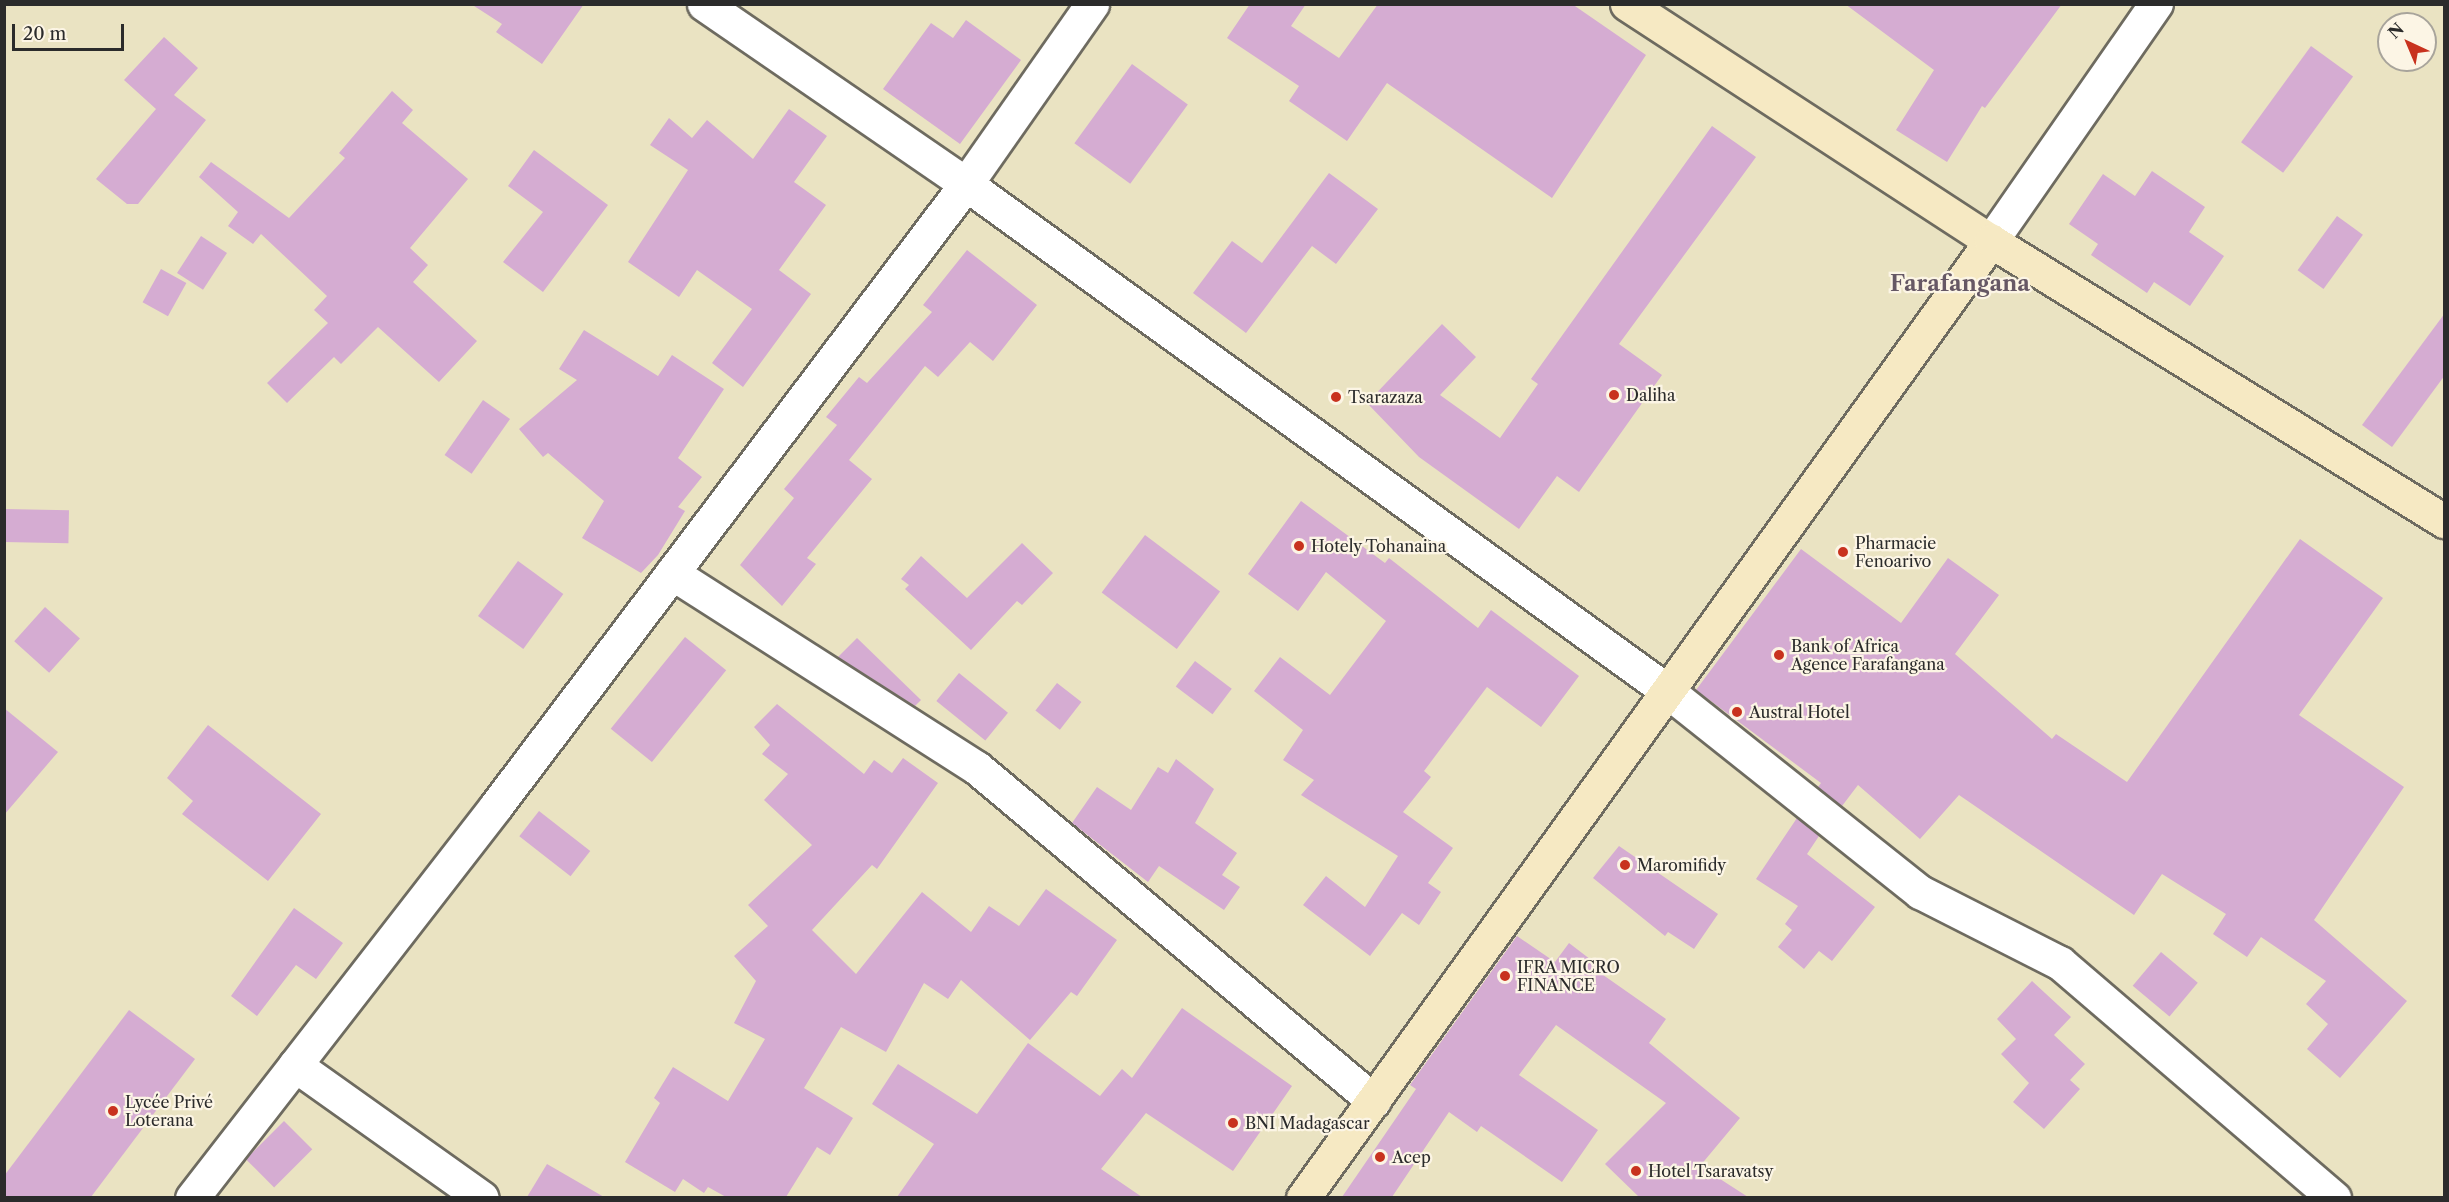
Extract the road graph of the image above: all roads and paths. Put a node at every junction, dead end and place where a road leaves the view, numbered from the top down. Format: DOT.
graph roads {
  1 [pos="704,4"];
  2 [pos="1092,4"];
  3 [pos="1627,4"];
  4 [pos="2156,4"];
  5 [pos="966,184"];
  6 [pos="1991,241"];
  7 [pos="2445,521"];
  8 [pos="672,573"];
  9 [pos="1666,690"];
  10 [pos="296,1065"];
  11 [pos="1374,1101"];
  12 [pos="192,1197"];
  13 [pos="482,1197"];
  14 [pos="1303,1197"];
  15 [pos="2334,1197"];
  1 -- 5 [label="street"];
  2 -- 5 [label="street"];
  3 -- 6 [label="main road"];
  4 -- 6 [label="street"];
  5 -- 8 [label="street"];
  5 -- 9 [label="street"];
  6 -- 7 [label="main road"];
  6 -- 9 [label="main road"];
  8 -- 10 [label="street"];
  8 -- 11 [label="street"];
  9 -- 11 [label="main road"];
  9 -- 15 [label="street"];
  10 -- 12 [label="street"];
  10 -- 13 [label="street"];
  11 -- 14 [label="main road"];
}
